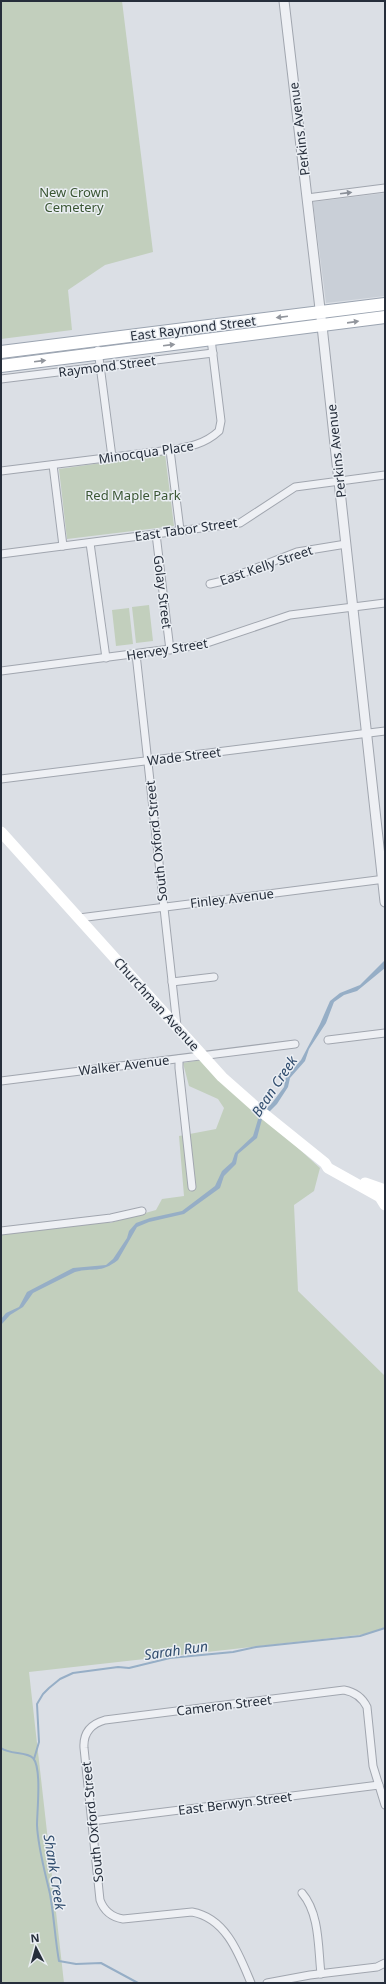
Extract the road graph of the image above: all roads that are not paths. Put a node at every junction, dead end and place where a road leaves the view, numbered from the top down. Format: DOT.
graph roads {
  1 [pos="284,1"];
  2 [pos="385,188"];
  3 [pos="307,198"];
  4 [pos="385,304"];
  5 [pos="320,312"];
  6 [pos="385,317"];
  7 [pos="322,326"];
  8 [pos="211,339"];
  9 [pos="97,340"];
  10 [pos="1,352"];
  11 [pos="98,353"];
  12 [pos="212,353"];
  13 [pos="1,366"];
  14 [pos="100,367"];
  15 [pos="1,379"];
  16 [pos="170,450"];
  17 [pos="112,457"];
  18 [pos="53,465"];
  19 [pos="1,471"];
  20 [pos="385,475"];
  21 [pos="339,481"];
  22 [pos="180,530"];
  23 [pos="156,534"];
  24 [pos="90,543"];
  25 [pos="346,544"];
  26 [pos="64,546"];
  27 [pos="1,554"];
  28 [pos="210,584"];
  29 [pos="385,603"];
  30 [pos="353,607"];
  31 [pos="170,650"];
  32 [pos="136,654"];
  33 [pos="106,658"];
  34 [pos="1,671"];
  35 [pos="385,731"];
  36 [pos="367,733"];
  37 [pos="148,760"];
  38 [pos="1,779"];
  39 [pos="1,832"];
  40 [pos="384,879"];
  41 [pos="385,902"];
  42 [pos="164,907"];
  43 [pos="79,918"];
  44 [pos="214,977"];
  45 [pos="172,982"];
  46 [pos="177,1027"];
  47 [pos="385,1033"];
  48 [pos="328,1040"];
  49 [pos="296,1044"];
  50 [pos="203,1056"];
  51 [pos="179,1059"];
  52 [pos="1,1081"];
  53 [pos="325,1163"];
  54 [pos="192,1187"];
  55 [pos="385,1190"];
  56 [pos="385,1205"];
  57 [pos="142,1211"];
  58 [pos="1,1231"];
  59 [pos="90,1728"];
  60 [pos="379,1785"];
  61 [pos="385,1806"];
  62 [pos="92,1821"];
  63 [pos="302,1893"];
  64 [pos="385,1963"];
  65 [pos="321,1974"];
  66 [pos="251,1983"];
  67 [pos="267,1983"];
  1 -- 3 [label="street, Perkins Avenue"];
  3 -- 2 [label="street, one-way"];
  3 -- 5 [label="street, Perkins Avenue"];
  4 -- 5 [label="main road, East Raymond Street"];
  5 -- 7 [label="street, Perkins Avenue"];
  5 -- 9 [label="main road, East Raymond Street, one-way"];
  7 -- 6 [label="main road, East Raymond Street, one-way"];
  7 -- 8 [label="main road, East Raymond Street"];
  7 -- 21 [label="street, Perkins Avenue"];
  11 -- 8 [label="main road, East Raymond Street, one-way"];
  8 -- 12 [label="street, Minocqua Place"];
  9 -- 10 [label="main road, East Raymond Street"];
  9 -- 11 [label="street"];
  13 -- 11 [label="main road, East Raymond Street, one-way"];
  11 -- 14 [label="street"];
  12 -- 14 [label="street, Raymond Street"];
  12 -- 16 [label="street, Minocqua Place"];
  14 -- 15 [label="street, Raymond Street"];
  14 -- 17 [label="street"];
  16 -- 17 [label="street, Minocqua Place"];
  16 -- 22 [label="street"];
  17 -- 18 [label="street, Minocqua Place"];
  18 -- 19 [label="street, Minocqua Place"];
  18 -- 26 [label="street"];
  20 -- 21 [label="street, East Tabor Street"];
  21 -- 22 [label="street, East Tabor Street"];
  21 -- 25 [label="street, Perkins Avenue"];
  22 -- 23 [label="street, East Tabor Street"];
  23 -- 24 [label="street, East Tabor Street"];
  23 -- 31 [label="street, Golay Street"];
  24 -- 26 [label="street, East Tabor Street"];
  24 -- 33 [label="street"];
  25 -- 28 [label="street, East Kelly Street"];
  25 -- 30 [label="street, Perkins Avenue"];
  26 -- 27 [label="street, East Tabor Street"];
  29 -- 30 [label="street, Hervey Street"];
  30 -- 31 [label="street, Hervey Street"];
  30 -- 36 [label="street, Perkins Avenue"];
  31 -- 32 [label="street, Hervey Street"];
  32 -- 33 [label="street, Hervey Street"];
  32 -- 37 [label="street, South Oxford Street"];
  33 -- 34 [label="street, Hervey Street"];
  35 -- 36 [label="street, Wade Street"];
  36 -- 37 [label="street, Wade Street"];
  36 -- 40 [label="street, Perkins Avenue"];
  37 -- 38 [label="street, Wade Street"];
  37 -- 42 [label="street, South Oxford Street"];
  39 -- 43 [label="main road, Churchman Avenue"];
  40 -- 41 [label="street, Perkins Avenue"];
  40 -- 42 [label="street, Finley Avenue"];
  42 -- 43 [label="street, Finley Avenue"];
  42 -- 45 [label="street, South Oxford Street"];
  43 -- 46 [label="main road, Churchman Avenue"];
  44 -- 45 [label="street"];
  45 -- 46 [label="street, South Oxford Street"];
  46 -- 50 [label="main road, Churchman Avenue"];
  47 -- 48 [label="street"];
  49 -- 50 [label="street, Walker Avenue"];
  50 -- 51 [label="street, Walker Avenue"];
  50 -- 53 [label="main road, Churchman Avenue"];
  51 -- 52 [label="street, Walker Avenue"];
  51 -- 54 [label="street"];
  53 -- 55 [label="main road, Churchman Avenue"];
  53 -- 56 [label="main road, Churchman Avenue"];
  57 -- 58 [label="street"];
  59 -- 60 [label="street, Cameron Street"];
  59 -- 62 [label="street, South Oxford Street"];
  60 -- 61 [label="street"];
  60 -- 62 [label="street, East Berwyn Street"];
  62 -- 66 [label="street, South Oxford Street"];
  63 -- 65 [label="street"];
  64 -- 65 [label="street"];
  65 -- 67 [label="street"];
}
